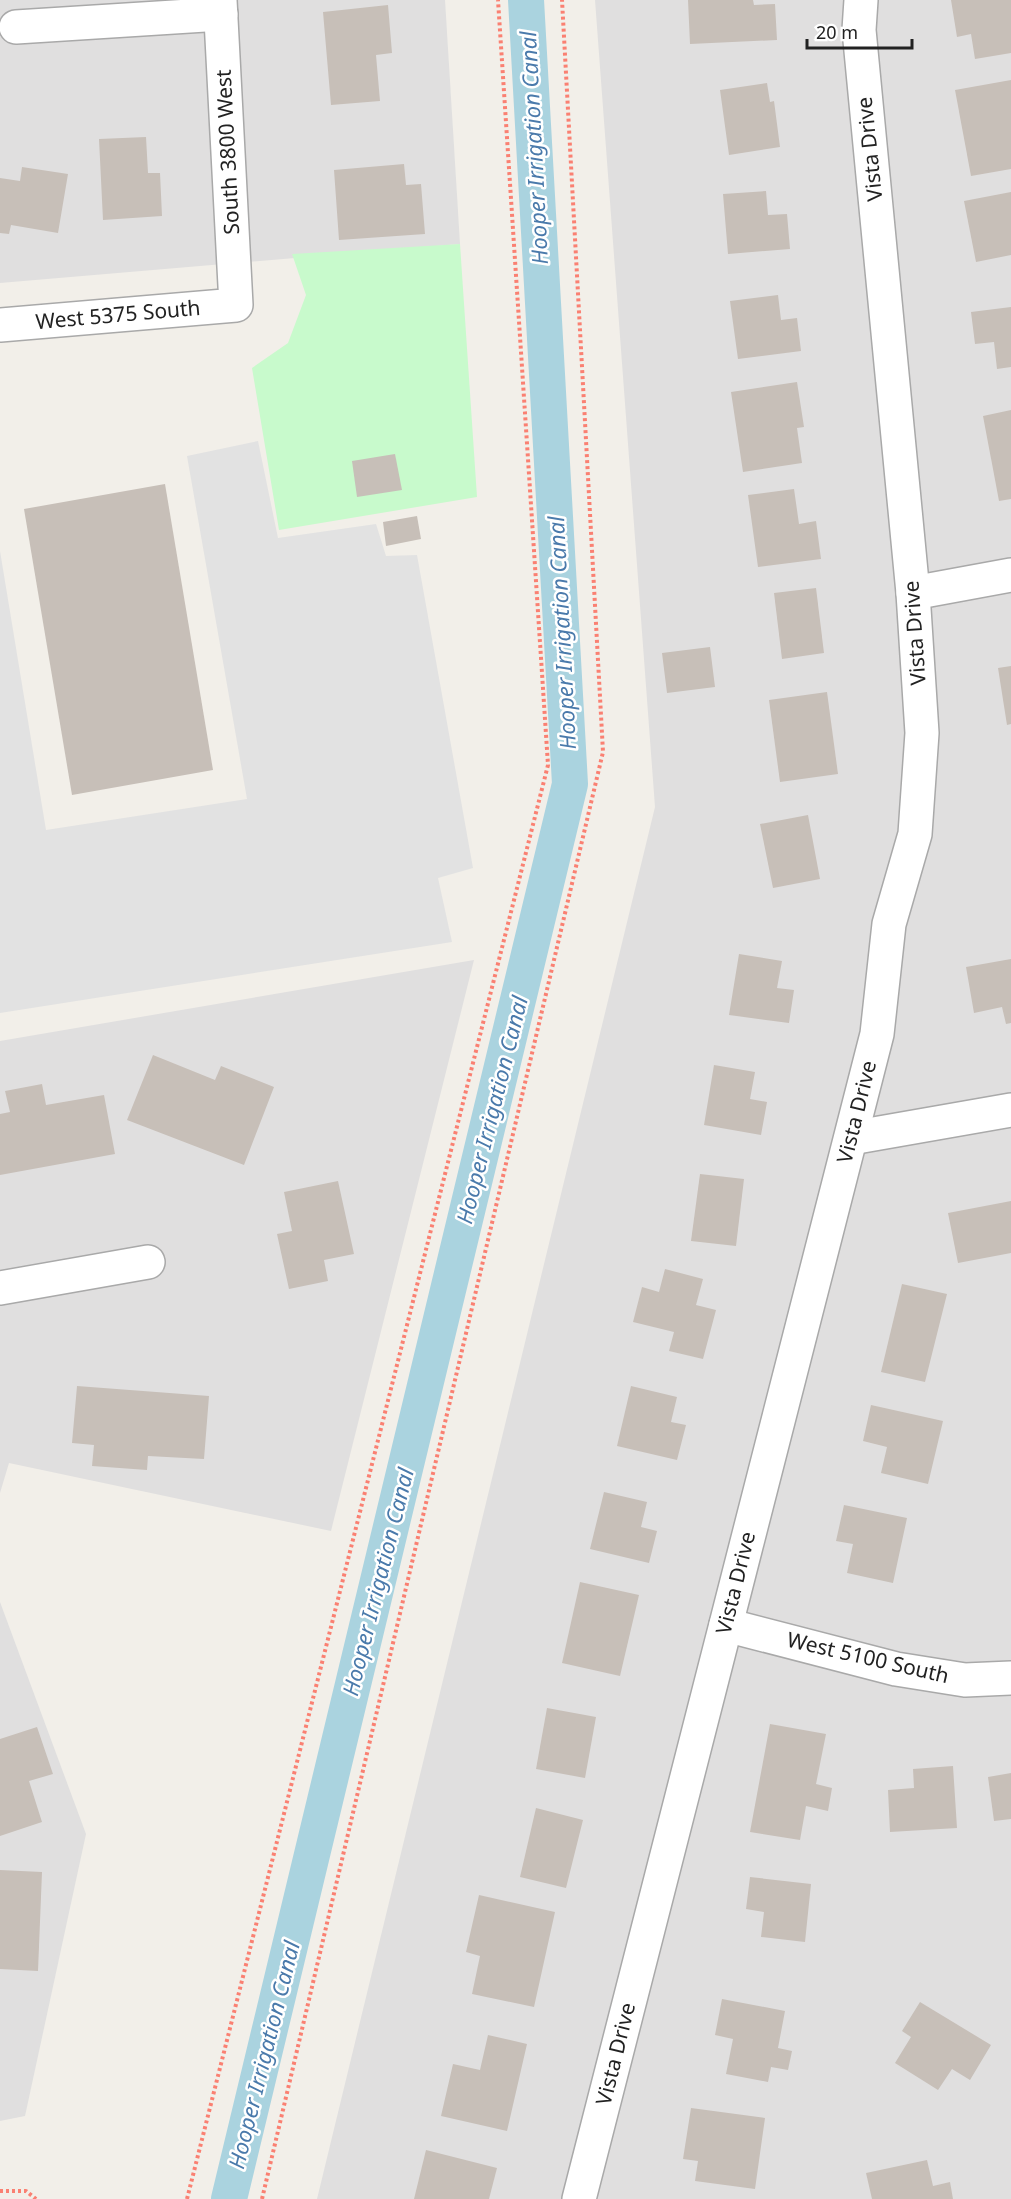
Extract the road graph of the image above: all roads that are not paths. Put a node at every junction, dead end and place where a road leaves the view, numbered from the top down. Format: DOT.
graph roads {
  1 [pos="861,0"];
  2 [pos="221,7"];
  3 [pos="15,27"];
  4 [pos="236,305"];
  5 [pos="0,325"];
  6 [pos="1011,575"];
  7 [pos="913,593"];
  8 [pos="1011,1110"];
  9 [pos="851,1138"];
  10 [pos="148,1262"];
  11 [pos="0,1288"];
  12 [pos="726,1625"];
  13 [pos="1011,1678"];
  14 [pos="579,2199"];
  1 -- 7 [label="street, Vista Drive"];
  2 -- 3 [label="street"];
  2 -- 4 [label="street, South 3800 West"];
  4 -- 5 [label="street, West 5375 South"];
  6 -- 7 [label="street"];
  7 -- 9 [label="street, Vista Drive"];
  8 -- 9 [label="street"];
  9 -- 12 [label="street, Vista Drive"];
  10 -- 11 [label="street"];
  12 -- 13 [label="street, West 5100 South"];
  12 -- 14 [label="street, Vista Drive"];
}
